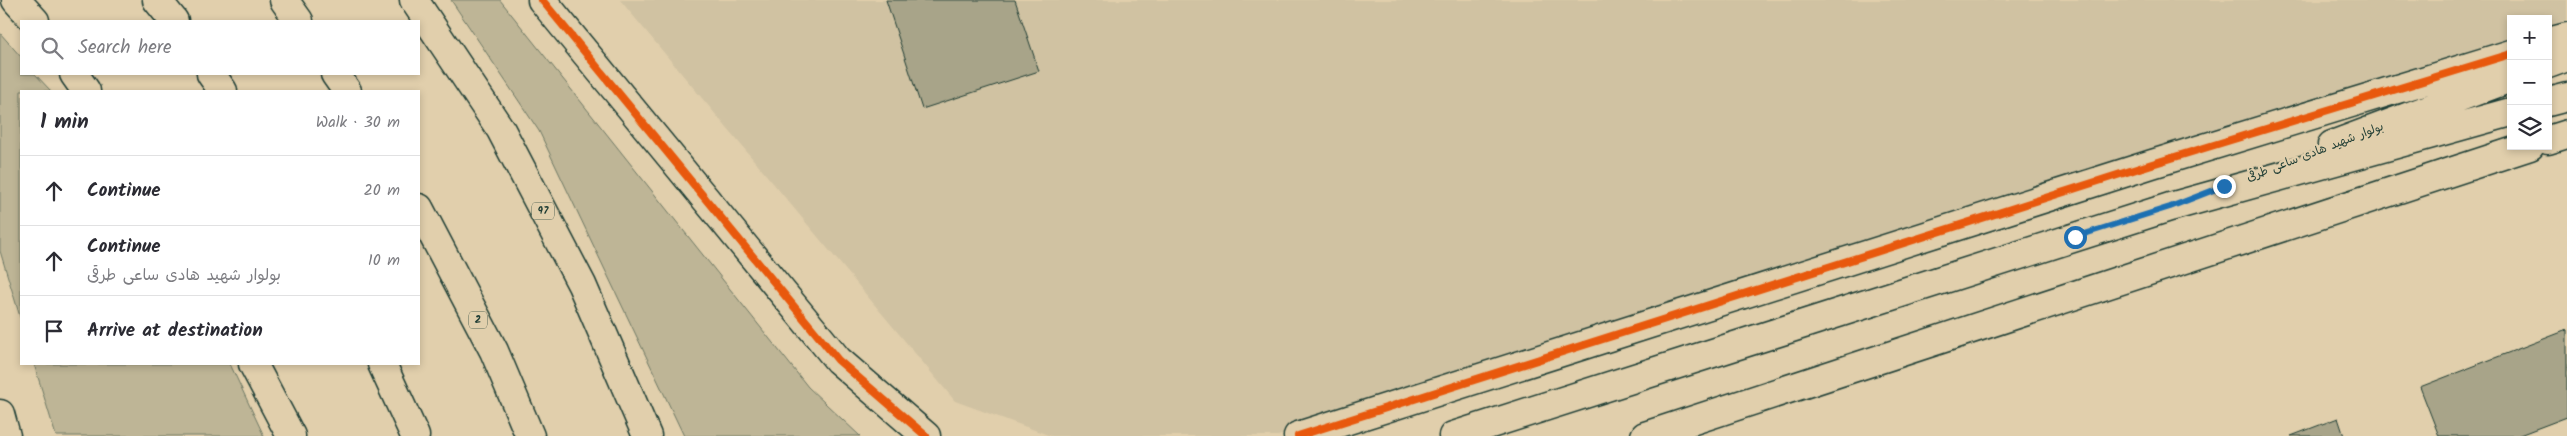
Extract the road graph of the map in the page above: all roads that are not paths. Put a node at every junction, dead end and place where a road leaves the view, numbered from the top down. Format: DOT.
graph roads {
  1 [pos="16,0"];
  2 [pos="157,0"];
  3 [pos="284,0"];
  4 [pos="414,0"];
  5 [pos="542,0"];
  6 [pos="34,20"];
  7 [pos="173,20"];
  8 [pos="298,20"];
  9 [pos="2567,37"];
  10 [pos="2552,41"];
  11 [pos="2507,55"];
  12 [pos="2567,57"];
  13 [pos="2552,63"];
  14 [pos="75,75"];
  15 [pos="212,75"];
  16 [pos="336,75"];
  17 [pos="2507,80"];
  18 [pos="85,90"];
  19 [pos="222,90"];
  20 [pos="346,90"];
  21 [pos="2567,97"];
  22 [pos="2552,101"];
  23 [pos="2507,113"];
  24 [pos="2567,134"];
  25 [pos="2552,139"];
  26 [pos="2518,150"];
  27 [pos="2170,207"];
  28 [pos="420,210"];
  29 [pos="254,365"];
  30 [pos="382,365"];
  31 [pos="0,414"];
  32 [pos="6,436"];
  33 [pos="291,436"];
  34 [pos="416,436"];
  35 [pos="530,436"];
  36 [pos="647,436"];
  37 [pos="926,436"];
  38 [pos="1298,436"];
  39 [pos="1453,436"];
  40 [pos="1645,436"];
  1 -- 6 [label="main road"];
  2 -- 7 [label="main road"];
  3 -- 8 [label="main road"];
  4 -- 36 [label="main road, 97"];
  5 -- 37 [label="main road"];
  9 -- 10 [label="main road"];
  11 -- 38 [label="main road"];
  12 -- 13 [label="main road"];
  14 -- 18 [label="main road"];
  15 -- 19 [label="main road"];
  16 -- 20 [label="main road"];
  17 -- 27 [label="main road, بولوار شهید هادی ساعی طرقی"];
  21 -- 22 [label="main road"];
  23 -- 27 [label="main road, بولوار شهید هادی ساعی طرقی"];
  24 -- 25 [label="main road"];
  26 -- 40 [label="main road"];
  27 -- 39 [label="main road"];
  28 -- 35 [label="main road, 2"];
  29 -- 33 [label="main road"];
  30 -- 34 [label="main road"];
  31 -- 32 [label="main road"];
}
